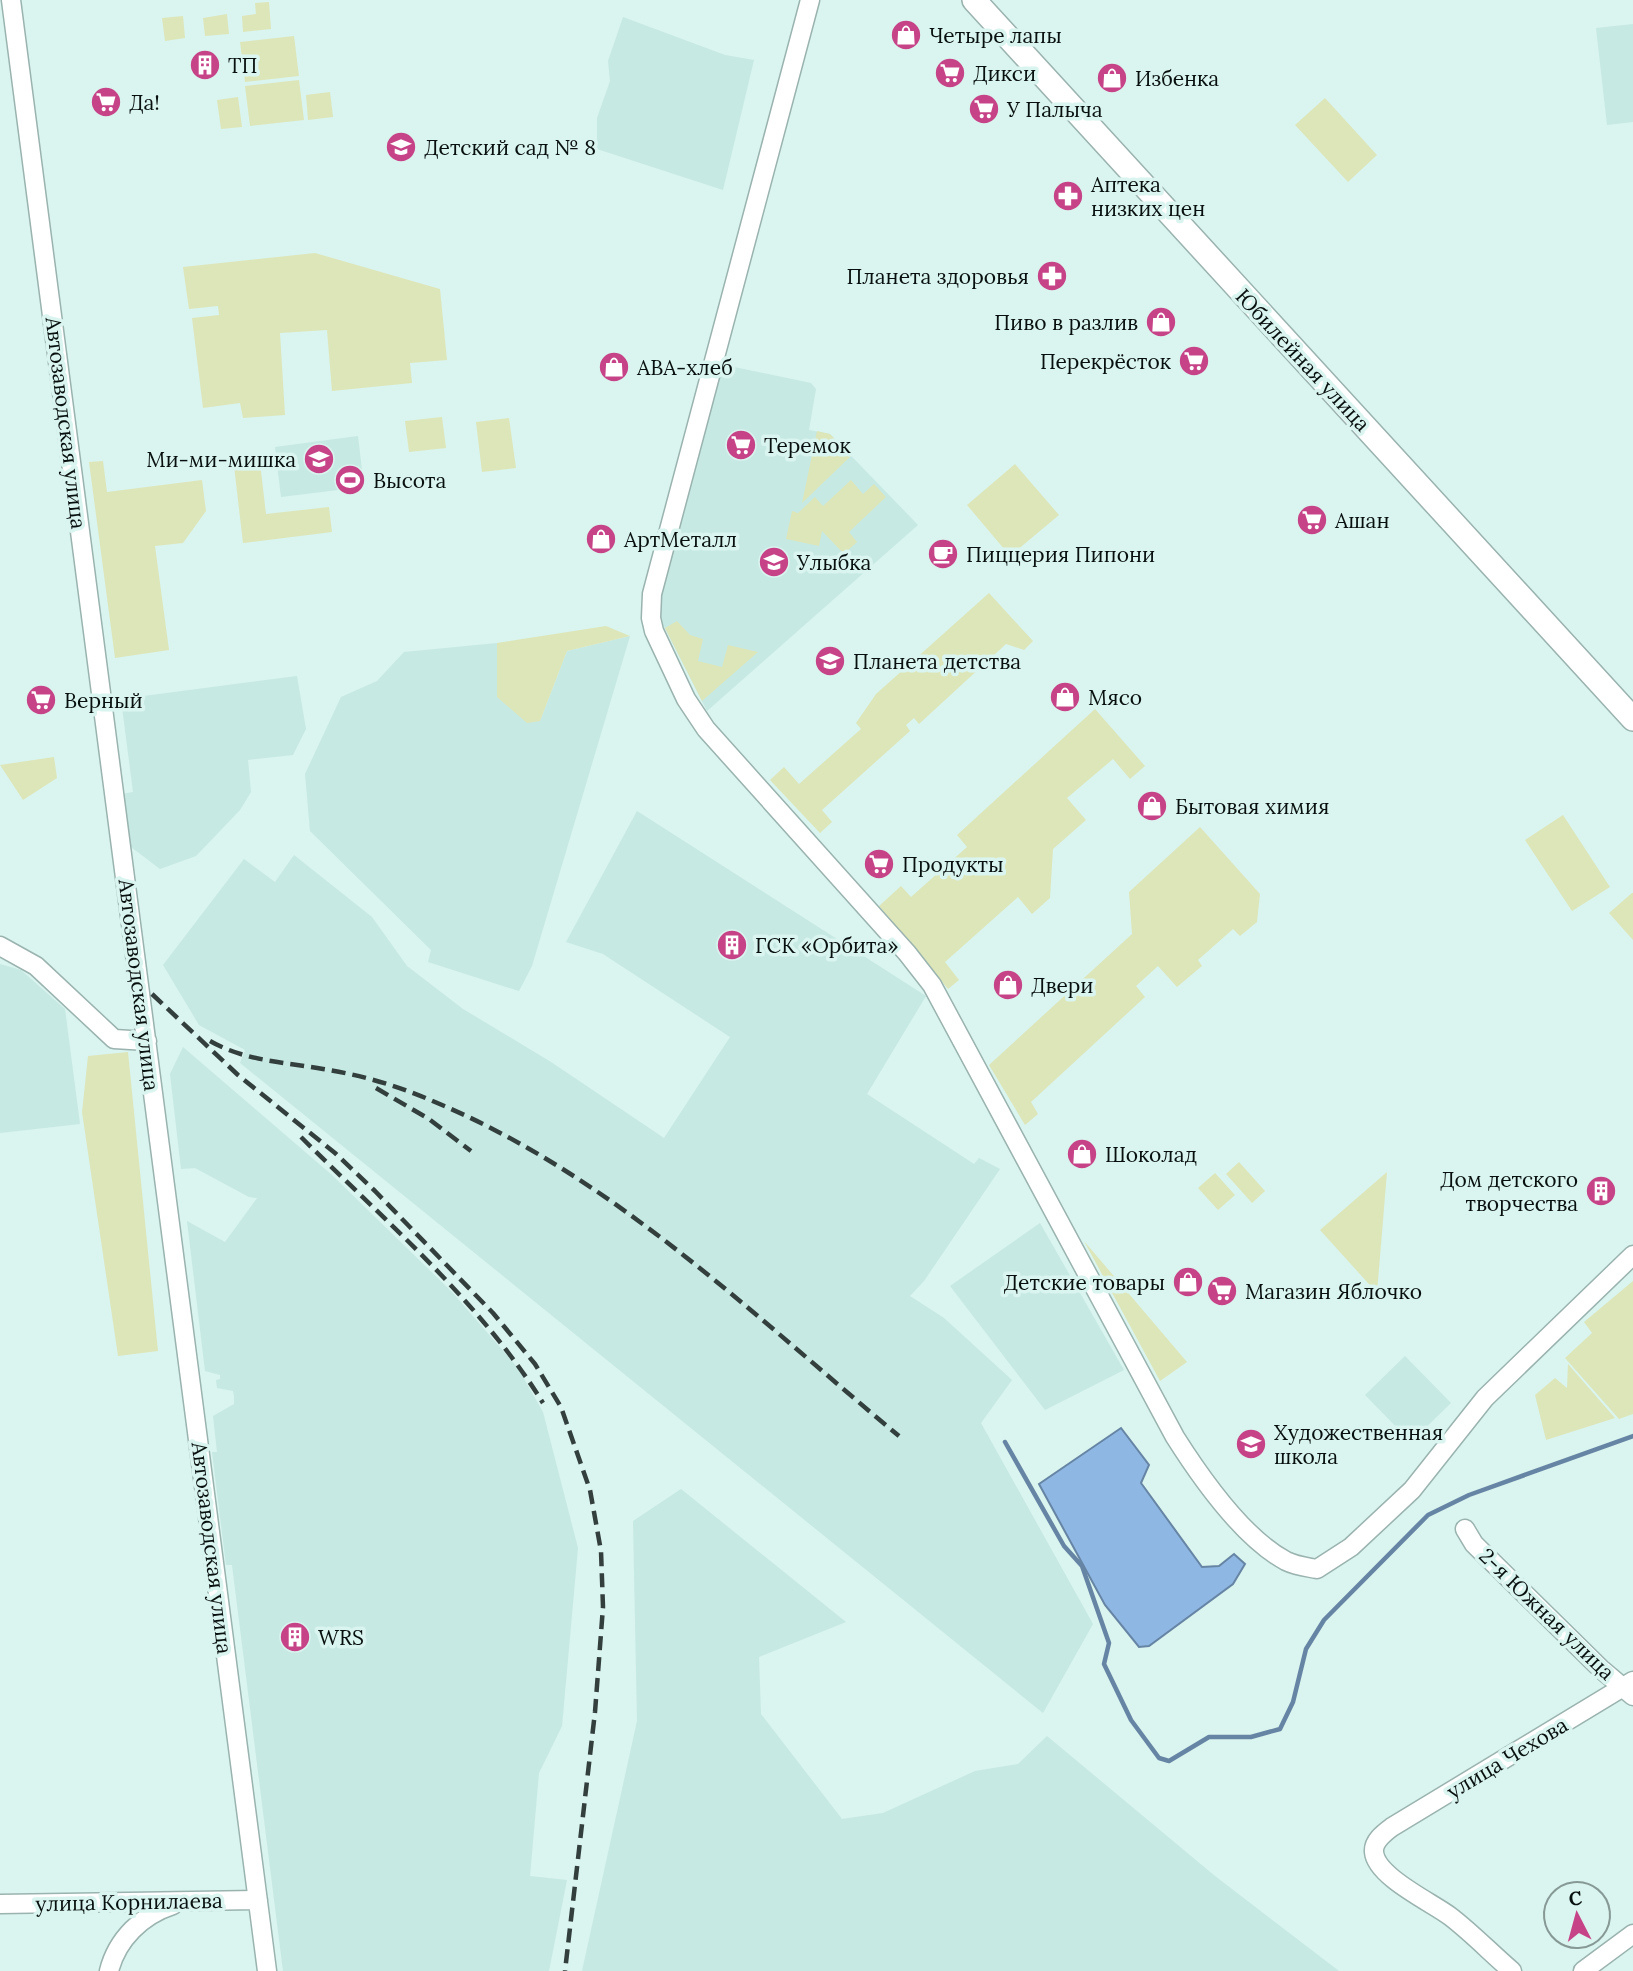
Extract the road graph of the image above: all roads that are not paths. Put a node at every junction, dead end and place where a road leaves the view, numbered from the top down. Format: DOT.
graph roads {
  1 [pos="11,0"];
  2 [pos="810,0"];
  3 [pos="974,0"];
  4 [pos="1633,719"];
  5 [pos="0,946"];
  6 [pos="147,1041"];
  7 [pos="1633,1255"];
  8 [pos="1465,1529"];
  9 [pos="1630,1688"];
  10 [pos="258,1900"];
  11 [pos="183,1902"];
  12 [pos="0,1904"];
  13 [pos="1633,1934"];
  14 [pos="109,1971"];
  15 [pos="267,1971"];
  16 [pos="1512,1971"];
  17 [pos="1583,1971"];
  1 -- 6 [label="street, Автозаводская улица"];
  2 -- 7 [label="street"];
  3 -- 4 [label="main road, Юбилейная улица"];
  5 -- 6 [label="street"];
  6 -- 10 [label="street, Автозаводская улица"];
  8 -- 9 [label="street, 2-я Южная улица"];
  9 -- 16 [label="street, улица Чехова"];
  10 -- 11 [label="street, улица Корнилаева"];
  10 -- 15 [label="street, Автозаводская улица"];
  11 -- 12 [label="street, улица Корнилаева"];
  11 -- 14 [label="street"];
  13 -- 17 [label="street"];
}
